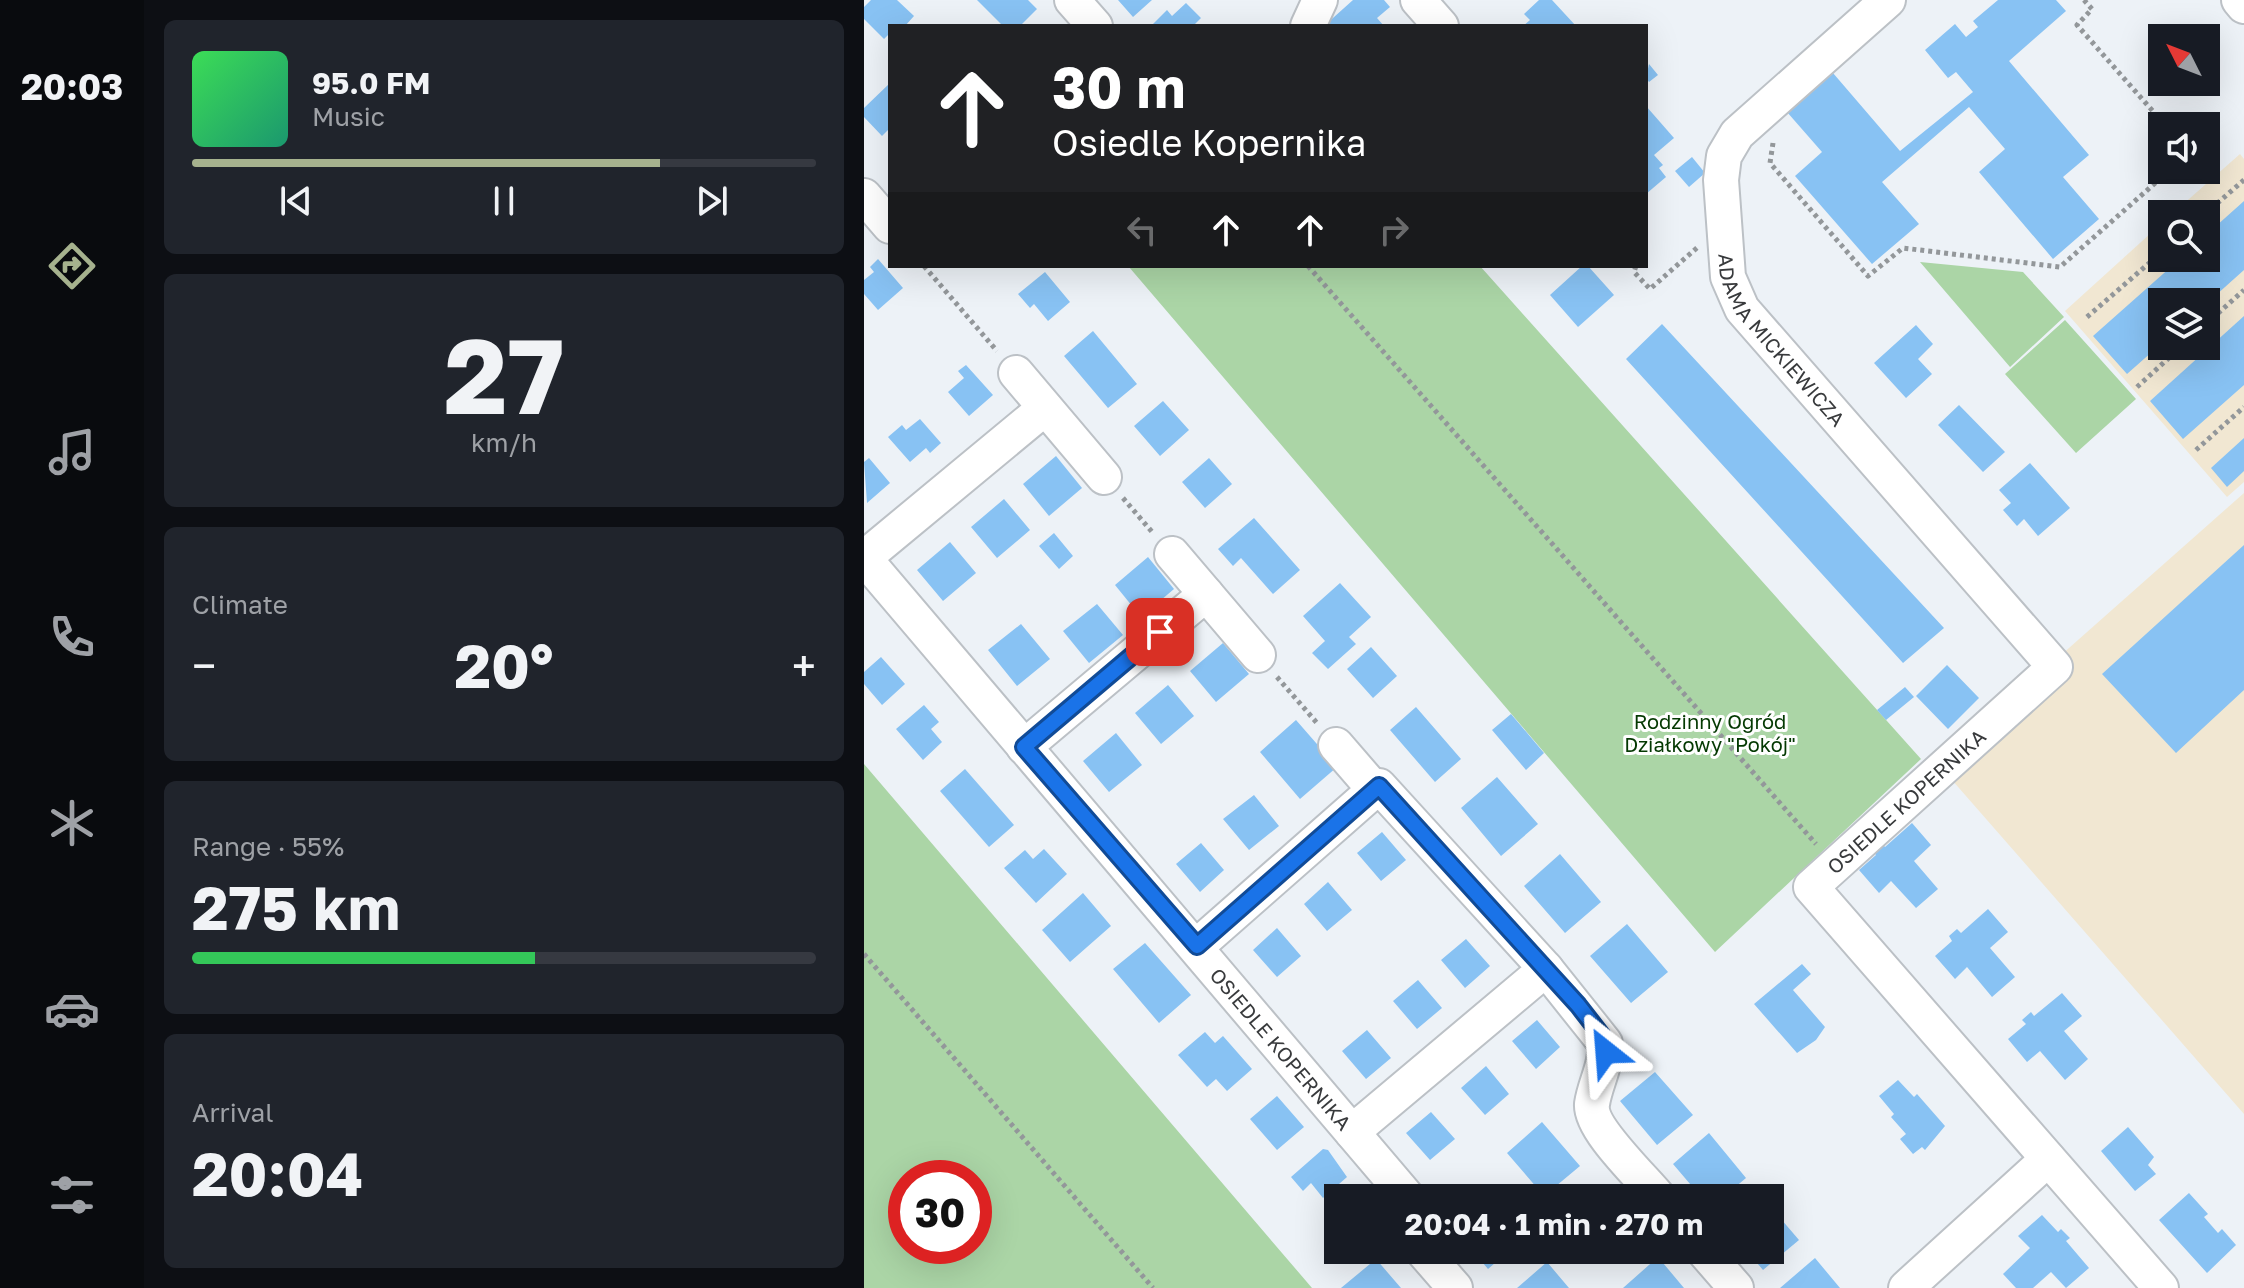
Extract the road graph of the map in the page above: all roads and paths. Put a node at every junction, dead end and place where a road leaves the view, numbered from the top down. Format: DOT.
graph roads {
  1 [pos="1072,0"];
  2 [pos="1320,0"];
  3 [pos="1418,0"];
  4 [pos="1888,0"];
  5 [pos="2084,0"];
  6 [pos="2239,0"];
  7 [pos="2244,6"];
  8 [pos="1093,24"];
  9 [pos="1309,24"];
  10 [pos="1439,24"];
  11 [pos="1778,97"];
  12 [pos="2154,112"];
  13 [pos="2244,180"];
  14 [pos="2154,184"];
  15 [pos="2220,201"];
  16 [pos="1723,224"];
  17 [pos="2148,264"];
  18 [pos="926,268"];
  19 [pos="1310,268"];
  20 [pos="1635,268"];
  21 [pos="2244,290"];
  22 [pos="2220,311"];
  23 [pos="2087,317"];
  24 [pos="2167,360"];
  25 [pos="1016,373"];
  26 [pos="2137,387"];
  27 [pos="2244,407"];
  28 [pos="1045,408"];
  29 [pos="2196,450"];
  30 [pos="1104,477"];
  31 [pos="1172,554"];
  32 [pos="864,558"];
  33 [pos="1206,594"];
  34 [pos="1258,655"];
  35 [pos="2055,667"];
  36 [pos="1336,745"];
  37 [pos="1024,747"];
  38 [pos="1375,790"];
  39 [pos="1835,866"];
  40 [pos="1197,946"];
  41 [pos="864,954"];
  42 [pos="1546,969"];
  43 [pos="1352,1132"];
  44 [pos="2048,1159"];
  45 [pos="1396,1184"];
  46 [pos="1647,1184"];
  47 [pos="1434,1264"];
  48 [pos="1715,1264"];
  49 [pos="1909,1286"];
  50 [pos="1153,1288"];
  51 [pos="1455,1288"];
  52 [pos="1736,1288"];
  53 [pos="2161,1288"];
  1 -- 8 [label="street"];
  2 -- 9 [label="street"];
  3 -- 10 [label="street"];
  4 -- 11 [label="street, ADAMA MICKIEWICZA"];
  5 -- 12 [label="path"];
  6 -- 7 [label="street"];
  11 -- 14 [label="path"];
  11 -- 16 [label="street, ADAMA MICKIEWICZA"];
  13 -- 15 [label="path"];
  16 -- 20 [label="path"];
  16 -- 35 [label="street, ADAMA MICKIEWICZA"];
  17 -- 23 [label="path"];
  18 -- 25 [label="path"];
  19 -- 39 [label="path"];
  21 -- 22 [label="path"];
  24 -- 26 [label="path"];
  25 -- 28 [label="street"];
  27 -- 29 [label="path"];
  28 -- 30 [label="street"];
  28 -- 32 [label="street, OSIEDLE KOPERNIKA"];
  30 -- 31 [label="path"];
  31 -- 33 [label="street"];
  32 -- 37 [label="street, OSIEDLE KOPERNIKA"];
  33 -- 34 [label="street"];
  33 -- 37 [label="street"];
  34 -- 36 [label="path"];
  35 -- 39 [label="street, OSIEDLE KOPERNIKA"];
  36 -- 38 [label="street"];
  37 -- 40 [label="street, OSIEDLE KOPERNIKA"];
  38 -- 40 [label="street, OSIEDLE KOPERNIKA"];
  38 -- 42 [label="street"];
  39 -- 44 [label="street, OSIEDLE KOPERNIKA"];
  40 -- 43 [label="street, OSIEDLE KOPERNIKA"];
  41 -- 50 [label="path"];
  42 -- 43 [label="street, OSIEDLE KOPERNIKA"];
  42 -- 46 [label="street"];
  43 -- 45 [label="street"];
  44 -- 49 [label="street"];
  44 -- 53 [label="street, OSIEDLE KOPERNIKA"];
  47 -- 51 [label="street"];
  48 -- 52 [label="street"];
}
